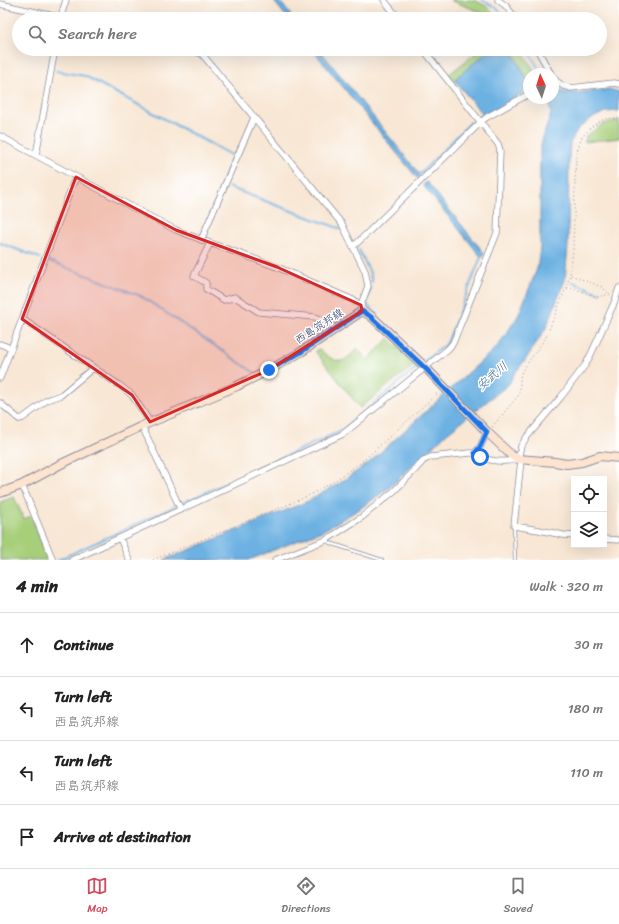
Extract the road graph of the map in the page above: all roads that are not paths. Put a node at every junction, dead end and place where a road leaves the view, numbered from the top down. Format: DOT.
graph roads {
  1 [pos="66,0"];
  2 [pos="384,0"];
  3 [pos="498,0"];
  4 [pos="0,4"];
  5 [pos="34,12"];
  6 [pos="63,12"];
  7 [pos="393,12"];
  8 [pos="511,12"];
  9 [pos="54,56"];
  10 [pos="204,56"];
  11 [pos="429,56"];
  12 [pos="541,56"];
  13 [pos="548,68"];
  14 [pos="559,83"];
  15 [pos="619,84"];
  16 [pos="523,97"];
  17 [pos="255,118"];
  18 [pos="481,122"];
  19 [pos="0,136"];
  20 [pos="36,155"];
  21 [pos="76,177"];
  22 [pos="201,240"];
  23 [pos="210,243"];
  24 [pos="353,248"];
  25 [pos="619,288"];
  26 [pos="362,308"];
  27 [pos="22,319"];
  28 [pos="335,329"];
  29 [pos="0,344"];
  30 [pos="11,348"];
  31 [pos="93,368"];
  32 [pos="425,368"];
  33 [pos="0,378"];
  34 [pos="0,403"];
  35 [pos="150,422"];
  36 [pos="142,426"];
  37 [pos="487,432"];
  38 [pos="475,453"];
  39 [pos="619,458"];
  40 [pos="520,459"];
  41 [pos="22,485"];
  42 [pos="0,493"];
  43 [pos="181,510"];
  44 [pos="514,526"];
  45 [pos="571,536"];
  46 [pos="120,538"];
  47 [pos="607,539"];
  48 [pos="326,540"];
  49 [pos="618,540"];
  50 [pos="53,560"];
  51 [pos="72,560"];
  52 [pos="129,560"];
  53 [pos="275,560"];
  54 [pos="382,560"];
  55 [pos="515,560"];
  1 -- 6 [label="street"];
  2 -- 7 [label="street"];
  3 -- 8 [label="street"];
  4 -- 5 [label="street"];
  9 -- 20 [label="street"];
  10 -- 17 [label="street"];
  11 -- 18 [label="street"];
  12 -- 13 [label="street"];
  14 -- 15 [label="street"];
  16 -- 18 [label="street"];
  17 -- 22 [label="street"];
  17 -- 24 [label="street"];
  18 -- 24 [label="street"];
  18 -- 32 [label="street"];
  19 -- 20 [label="street"];
  20 -- 21 [label="street"];
  21 -- 22 [label="street"];
  21 -- 27 [label="street"];
  22 -- 23 [label="street"];
  23 -- 26 [label="street"];
  23 -- 28 [label="street"];
  24 -- 26 [label="street"];
  25 -- 40 [label="street"];
  26 -- 28 [label="main road, 西島筑邦線"];
  26 -- 32 [label="main road"];
  27 -- 30 [label="street"];
  27 -- 31 [label="street"];
  28 -- 35 [label="main road, 西島筑邦線"];
  29 -- 30 [label="street"];
  30 -- 33 [label="street"];
  31 -- 34 [label="street"];
  31 -- 35 [label="street"];
  32 -- 37 [label="main road"];
  32 -- 43 [label="street"];
  35 -- 36 [label="main road, 西島筑邦線"];
  36 -- 41 [label="main road, 西島筑邦線"];
  36 -- 43 [label="street"];
  37 -- 38 [label="street"];
  37 -- 40 [label="main road"];
  38 -- 40 [label="street"];
  38 -- 48 [label="street"];
  39 -- 40 [label="main road"];
  40 -- 44 [label="street"];
  41 -- 42 [label="main road, 西島筑邦線"];
  41 -- 50 [label="street"];
  43 -- 46 [label="street"];
  44 -- 45 [label="street"];
  44 -- 55 [label="lane"];
  46 -- 51 [label="street"];
  46 -- 52 [label="street"];
  47 -- 49 [label="street"];
  48 -- 53 [label="street"];
  48 -- 54 [label="lane"];
}
